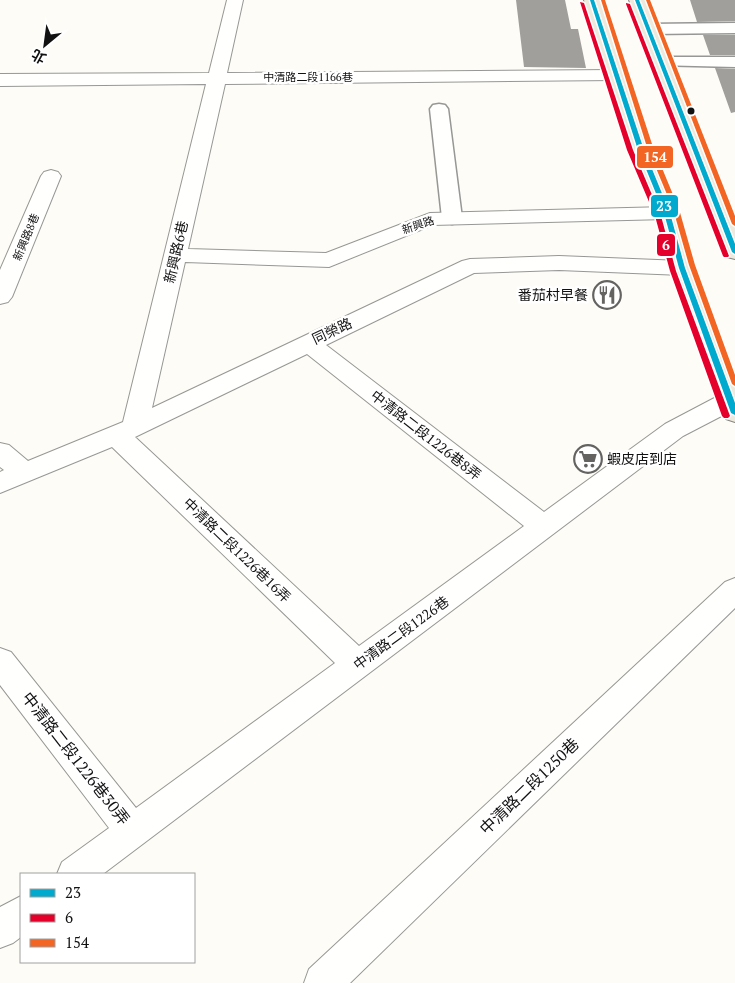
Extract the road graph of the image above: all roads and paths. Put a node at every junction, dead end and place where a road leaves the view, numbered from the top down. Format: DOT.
graph roads {
  1 [pos="235,0"];
  2 [pos="592,0"];
  3 [pos="637,0"];
  4 [pos="735,28"];
  5 [pos="649,29"];
  6 [pos="662,62"];
  7 [pos="735,62"];
  8 [pos="616,75"];
  9 [pos="216,78"];
  10 [pos="0,80"];
  11 [pos="439,109"];
  12 [pos="52,176"];
  13 [pos="667,213"];
  14 [pos="452,218"];
  15 [pos="735,252"];
  16 [pos="175,255"];
  17 [pos="682,268"];
  18 [pos="0,297"];
  19 [pos="308,343"];
  20 [pos="733,407"];
  21 [pos="125,430"];
  22 [pos="0,452"];
  23 [pos="25,472"];
  24 [pos="0,483"];
  25 [pos="544,527"];
  26 [pos="735,590"];
  27 [pos="0,661"];
  28 [pos="358,665"];
  29 [pos="133,832"];
  30 [pos="76,873"];
  31 [pos="20,915"];
  32 [pos="0,930"];
  33 [pos="323,983"];
  1 -- 9 [label="street, 新興路6巷"];
  2 -- 8 [label="main road"];
  3 -- 5 [label="main road"];
  4 -- 5 [label="lane"];
  5 -- 6 [label="main road"];
  6 -- 7 [label="lane"];
  6 -- 15 [label="main road"];
  8 -- 9 [label="street, 中清路二段1166巷"];
  8 -- 13 [label="main road"];
  9 -- 10 [label="street, 中清路二段1166巷"];
  9 -- 16 [label="street, 新興路6巷"];
  11 -- 14 [label="lane"];
  12 -- 18 [label="street, 新興路8巷"];
  13 -- 14 [label="street, 新興路"];
  13 -- 17 [label="main road"];
  14 -- 16 [label="street, 新興路"];
  16 -- 21 [label="street, 新興路6巷"];
  17 -- 19 [label="street, 同榮路"];
  17 -- 20 [label="main road"];
  19 -- 21 [label="street, 同榮路"];
  19 -- 25 [label="street, 中清路二段1226巷8弄"];
  20 -- 25 [label="street, 中清路二段1226巷"];
  21 -- 23 [label="street, 同榮路"];
  21 -- 28 [label="street, 中清路二段1226巷16弄"];
  22 -- 23 [label="street"];
  23 -- 24 [label="street, 同榮路"];
  25 -- 28 [label="street, 中清路二段1226巷"];
  26 -- 33 [label="street, 中清路二段1250巷"];
  27 -- 29 [label="street, 中清路二段1226巷30弄"];
  28 -- 29 [label="street, 中清路二段1226巷"];
  29 -- 30 [label="street, 中清路二段1226巷"];
  31 -- 32 [label="street"];
}
